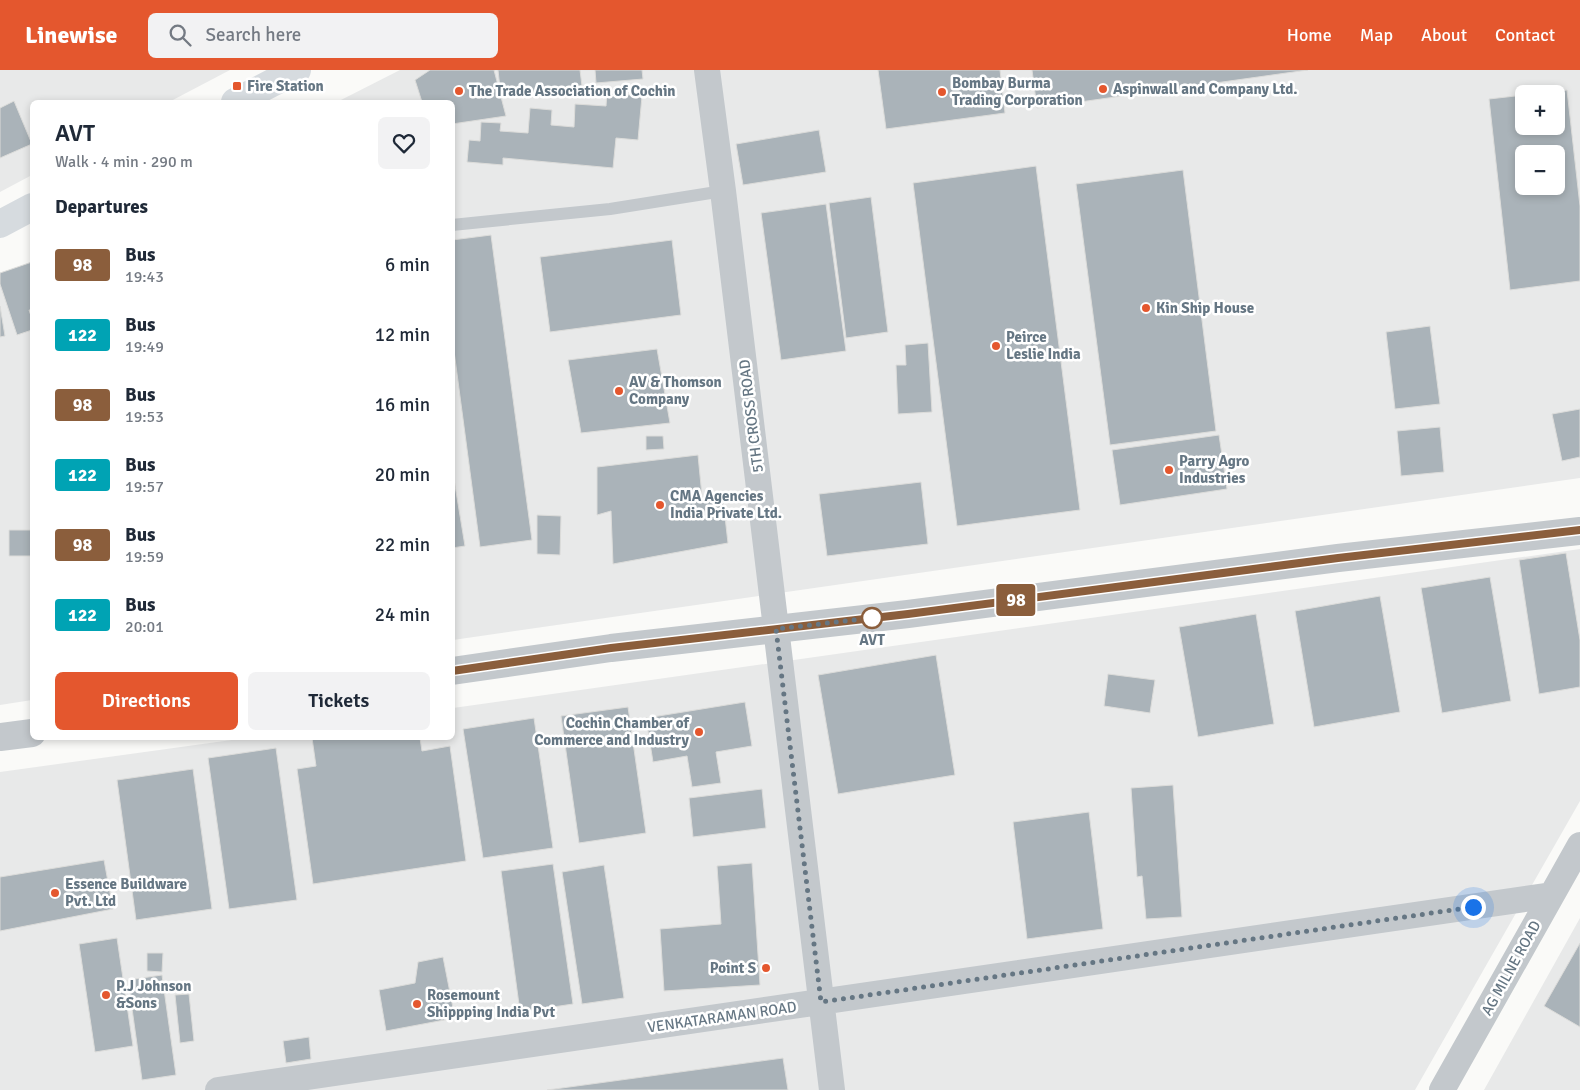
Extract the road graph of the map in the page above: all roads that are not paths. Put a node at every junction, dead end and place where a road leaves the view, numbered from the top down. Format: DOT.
graph roads {
  1 [pos="297,70"];
  2 [pos="707,70"];
  3 [pos="239,100"];
  4 [pos="723,191"];
  5 [pos="30,208"];
  6 [pos="0,224"];
  7 [pos="455,225"];
  8 [pos="1580,530"];
  9 [pos="776,629"];
  10 [pos="455,671"];
  11 [pos="30,733"];
  12 [pos="0,737"];
  13 [pos="1580,845"];
  14 [pos="1552,896"];
  15 [pos="821,1002"];
  16 [pos="218,1090"];
  17 [pos="832,1090"];
  18 [pos="1442,1090"];
  1 -- 3 [label="highway"];
  2 -- 4 [label="street, 5TH CROSS ROAD"];
  4 -- 7 [label="lane"];
  4 -- 9 [label="street, 5TH CROSS ROAD"];
  5 -- 6 [label="highway"];
  8 -- 9 [label="street"];
  9 -- 10 [label="street"];
  9 -- 15 [label="street, 5TH CROSS ROAD"];
  11 -- 12 [label="street"];
  13 -- 14 [label="street, AG MILNE ROAD"];
  14 -- 15 [label="street, VENKATARAMAN ROAD"];
  14 -- 18 [label="street, AG MILNE ROAD"];
  15 -- 16 [label="street, VENKATARAMAN ROAD"];
  15 -- 17 [label="street, 5TH CROSS ROAD"];
}
